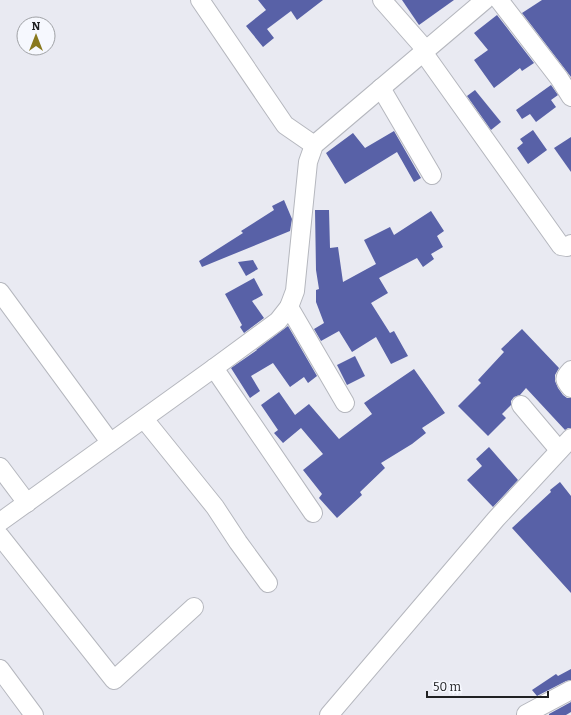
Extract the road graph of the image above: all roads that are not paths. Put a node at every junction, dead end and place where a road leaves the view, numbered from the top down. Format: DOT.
graph roads {
  1 [pos="200,0"];
  2 [pos="382,0"];
  3 [pos="485,0"];
  4 [pos="498,0"];
  5 [pos="424,51"];
  6 [pos="381,88"];
  7 [pos="571,97"];
  8 [pos="314,145"];
  9 [pos="432,175"];
  10 [pos="571,244"];
  11 [pos="0,292"];
  12 [pos="289,307"];
  13 [pos="214,368"];
  14 [pos="571,370"];
  15 [pos="571,388"];
  16 [pos="345,403"];
  17 [pos="521,405"];
  18 [pos="144,419"];
  19 [pos="110,442"];
  20 [pos="568,442"];
  21 [pos="0,468"];
  22 [pos="27,503"];
  23 [pos="313,513"];
  24 [pos="0,522"];
  25 [pos="0,536"];
  26 [pos="268,583"];
  27 [pos="194,607"];
  28 [pos="0,669"];
  29 [pos="571,690"];
  30 [pos="34,715"];
  31 [pos="328,715"];
  32 [pos="527,715"];
  1 -- 8 [label="street"];
  2 -- 5 [label="street"];
  3 -- 5 [label="street"];
  4 -- 7 [label="street"];
  5 -- 6 [label="street"];
  5 -- 10 [label="street"];
  6 -- 8 [label="street"];
  6 -- 9 [label="street"];
  8 -- 12 [label="street"];
  11 -- 19 [label="street"];
  12 -- 13 [label="street"];
  12 -- 16 [label="street"];
  13 -- 18 [label="street"];
  13 -- 23 [label="street"];
  14 -- 15 [label="street"];
  17 -- 20 [label="street"];
  18 -- 19 [label="street"];
  18 -- 26 [label="street"];
  19 -- 22 [label="street"];
  20 -- 31 [label="street"];
  21 -- 22 [label="street"];
  22 -- 24 [label="street"];
  25 -- 27 [label="street"];
  28 -- 30 [label="street"];
  29 -- 32 [label="street"];
}
